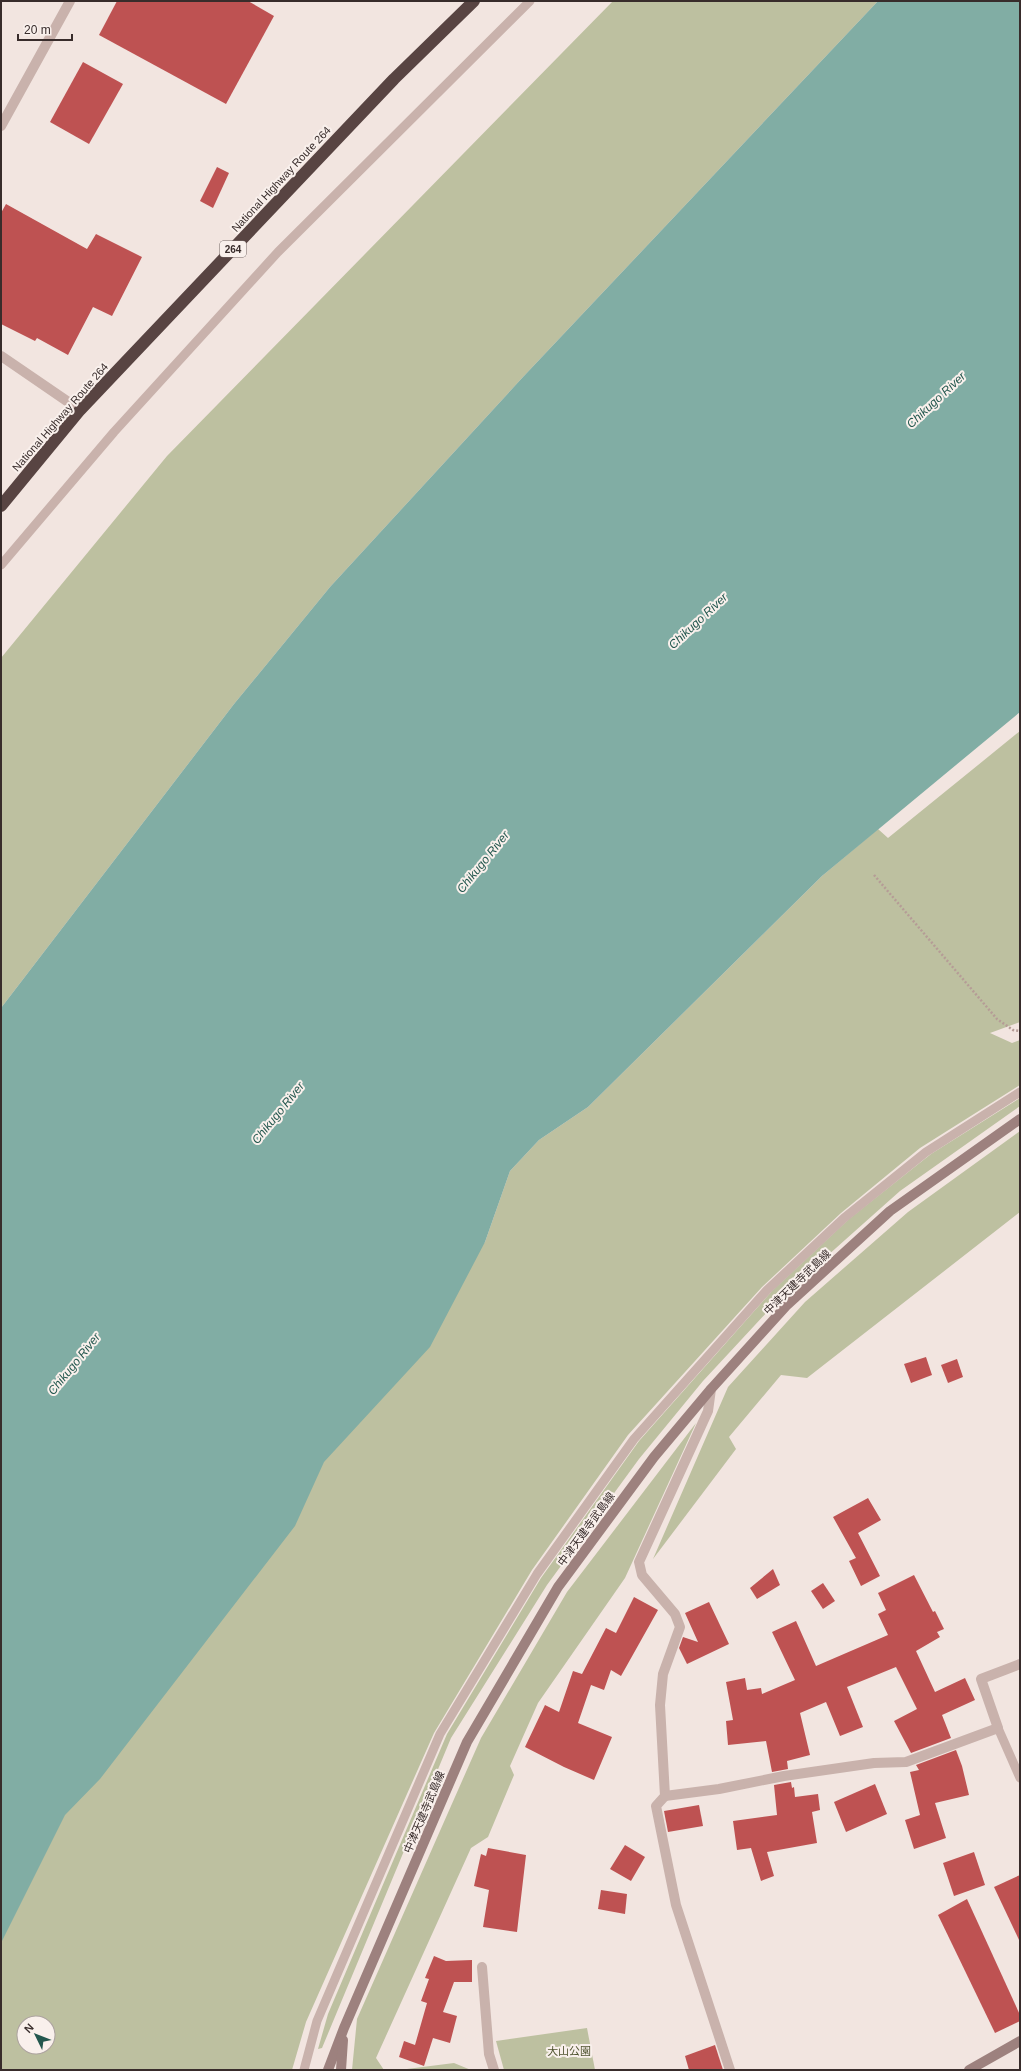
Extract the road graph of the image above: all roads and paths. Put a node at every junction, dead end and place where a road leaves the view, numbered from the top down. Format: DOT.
graph roads {
  1 [pos="70,1"];
  2 [pos="474,1"];
  3 [pos="530,1"];
  4 [pos="1,126"];
  5 [pos="1,356"];
  6 [pos="80,410"];
  7 [pos="1,506"];
  8 [pos="1,565"];
  9 [pos="874,875"];
  10 [pos="1020,1030"];
  11 [pos="1020,1092"];
  12 [pos="1020,1119"];
  13 [pos="711,1389"];
  14 [pos="1020,1664"];
  15 [pos="998,1728"];
  16 [pos="1020,1778"];
  17 [pos="665,1796"];
  18 [pos="482,1967"];
  19 [pos="344,2028"];
  20 [pos="1020,2041"];
  21 [pos="304,2070"];
  22 [pos="328,2070"];
  23 [pos="341,2070"];
  24 [pos="494,2070"];
  25 [pos="730,2070"];
  26 [pos="969,2070"];
  1 -- 4 [label="street"];
  2 -- 6 [label="highway, National Highway Route 264 / 264"];
  3 -- 8 [label="lane"];
  5 -- 6 [label="street"];
  6 -- 7 [label="highway, National Highway Route 264 / 264"];
  9 -- 10 [label="path"];
  11 -- 21 [label="lane"];
  12 -- 13 [label="main road, 中津天建寺武島線"];
  13 -- 17 [label="street"];
  13 -- 19 [label="main road, 中津天建寺武島線"];
  14 -- 15 [label="street"];
  15 -- 16 [label="lane"];
  15 -- 17 [label="street"];
  17 -- 25 [label="street"];
  18 -- 24 [label="street"];
  19 -- 22 [label="main road, 中津天建寺武島線"];
  19 -- 23 [label="main road"];
  20 -- 26 [label="main road"];
}
